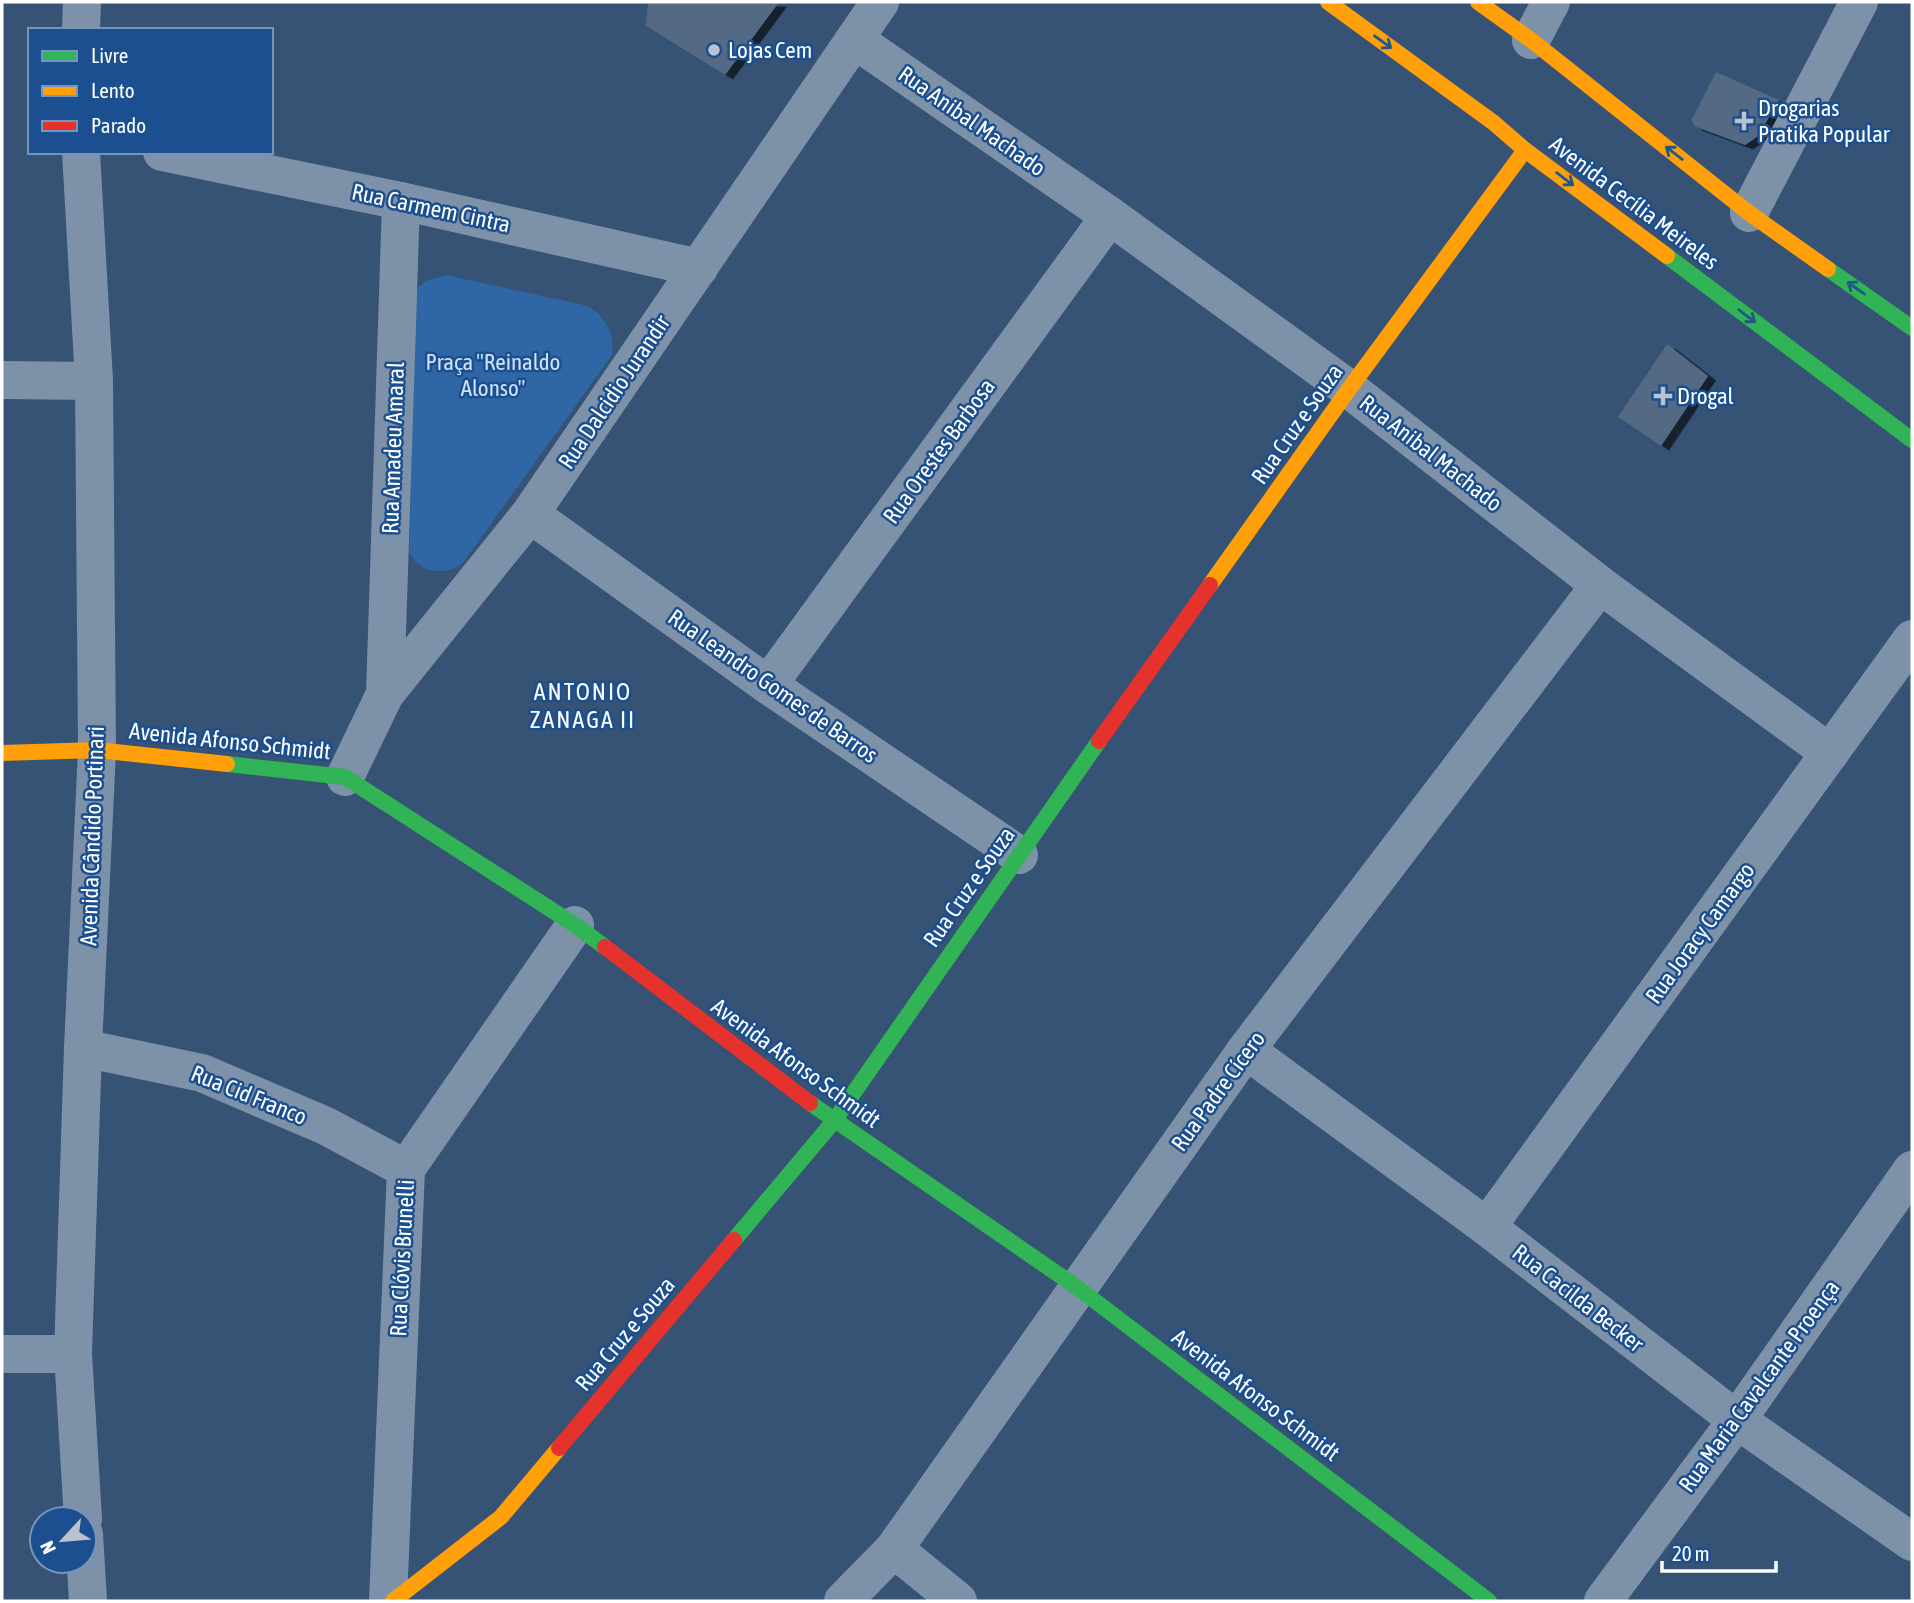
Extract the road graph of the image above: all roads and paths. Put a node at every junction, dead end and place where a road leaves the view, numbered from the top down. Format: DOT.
graph roads {
  1 [pos="82,2"];
  2 [pos="880,2"];
  3 [pos="1328,2"];
  4 [pos="1478,2"];
  5 [pos="1551,2"];
  6 [pos="1859,2"];
  7 [pos="81,28"];
  8 [pos="855,40"];
  9 [pos="1531,40"];
  10 [pos="1525,150"];
  11 [pos="81,154"];
  12 [pos="172,154"];
  13 [pos="401,201"];
  14 [pos="1749,213"];
  15 [pos="1110,216"];
  16 [pos="699,268"];
  17 [pos="1912,328"];
  18 [pos="2,380"];
  19 [pos="94,382"];
  20 [pos="1349,389"];
  21 [pos="1912,440"];
  22 [pos="530,514"];
  23 [pos="1600,585"];
  24 [pos="1912,639"];
  25 [pos="768,685"];
  26 [pos="385,694"];
  27 [pos="97,750"];
  28 [pos="2,753"];
  29 [pos="1830,753"];
  30 [pos="345,777"];
  31 [pos="1020,855"];
  32 [pos="575,925"];
  33 [pos="83,1048"];
  34 [pos="1247,1050"];
  35 [pos="834,1121"];
  36 [pos="406,1169"];
  37 [pos="1912,1170"];
  38 [pos="1487,1227"];
  39 [pos="1078,1288"];
  40 [pos="2,1354"];
  41 [pos="73,1354"];
  42 [pos="1737,1420"];
  43 [pos="82,1505"];
  44 [pos="1912,1542"];
  45 [pos="894,1549"];
  46 [pos="86,1575"];
  47 [pos="88,1601"];
  48 [pos="391,1601"];
  49 [pos="843,1601"];
  50 [pos="958,1601"];
  51 [pos="1489,1601"];
  52 [pos="1603,1601"];
  1 -- 7 [label="street"];
  2 -- 8 [label="street, Rua Dalcidio Jurandir"];
  3 -- 10 [label="street, Avenida Cecília Meireles, one-way"];
  4 -- 9 [label="street"];
  5 -- 9 [label="street"];
  6 -- 14 [label="street"];
  8 -- 15 [label="street, Rua Anibal Machado"];
  8 -- 16 [label="street, Rua Dalcidio Jurandir"];
  14 -- 9 [label="street, one-way"];
  10 -- 20 [label="street, Rua Cruz e Souza"];
  10 -- 21 [label="street, Avenida Cecília Meireles, one-way"];
  11 -- 19 [label="street, Avenida Cândido Portinari"];
  12 -- 13 [label="street, Rua Carmem Cintra"];
  13 -- 16 [label="street, Rua Carmem Cintra"];
  13 -- 26 [label="street, Rua Amadeu Amaral"];
  17 -- 14 [label="street, one-way"];
  15 -- 20 [label="street, Rua Anibal Machado"];
  15 -- 25 [label="street, Rua Orestes Barbosa"];
  16 -- 22 [label="street, Rua Dalcidio Jurandir"];
  18 -- 19 [label="street"];
  19 -- 27 [label="street, Avenida Cândido Portinari"];
  20 -- 23 [label="street, Rua Anibal Machado"];
  20 -- 31 [label="street, Rua Cruz e Souza"];
  22 -- 25 [label="street, Rua Leandro Gomes de Barros"];
  22 -- 26 [label="street, Rua Dalcidio Jurandir"];
  23 -- 29 [label="street, Rua Anibal Machado"];
  23 -- 34 [label="street, Rua Padre Cícero"];
  24 -- 29 [label="street, Rua Joracy Camargo"];
  25 -- 31 [label="street, Rua Leandro Gomes de Barros"];
  26 -- 30 [label="street, Rua Dalcidio Jurandir"];
  27 -- 28 [label="street, Avenida Afonso Schmidt"];
  27 -- 30 [label="street, Avenida Afonso Schmidt"];
  27 -- 33 [label="street, Avenida Cândido Portinari"];
  29 -- 38 [label="street, Rua Joracy Camargo"];
  30 -- 32 [label="street, Avenida Afonso Schmidt"];
  31 -- 35 [label="street, Rua Cruz e Souza"];
  32 -- 35 [label="street, Avenida Afonso Schmidt"];
  32 -- 36 [label="street, Rua Clóvis Brunelli"];
  33 -- 36 [label="street, Rua Cid Franco"];
  33 -- 41 [label="street, Avenida Cândido Portinari"];
  34 -- 38 [label="street, Rua Cacilda Becker"];
  34 -- 39 [label="street, Rua Padre Cícero"];
  35 -- 39 [label="street, Avenida Afonso Schmidt"];
  35 -- 48 [label="street, Rua Cruz e Souza"];
  36 -- 48 [label="street, Rua Clóvis Brunelli"];
  37 -- 42 [label="street, Rua Maria Cavalcante Proença"];
  38 -- 42 [label="street, Rua Cacilda Becker"];
  39 -- 45 [label="street, Rua Padre Cícero"];
  39 -- 51 [label="street, Avenida Afonso Schmidt"];
  40 -- 41 [label="street"];
  41 -- 43 [label="street, Avenida Cândido Portinari"];
  42 -- 44 [label="street, Rua Cacilda Becker"];
  42 -- 52 [label="street, Rua Maria Cavalcante Proença"];
  45 -- 49 [label="street, Rua Padre Cícero"];
  45 -- 50 [label="street"];
  46 -- 47 [label="street"];
}
